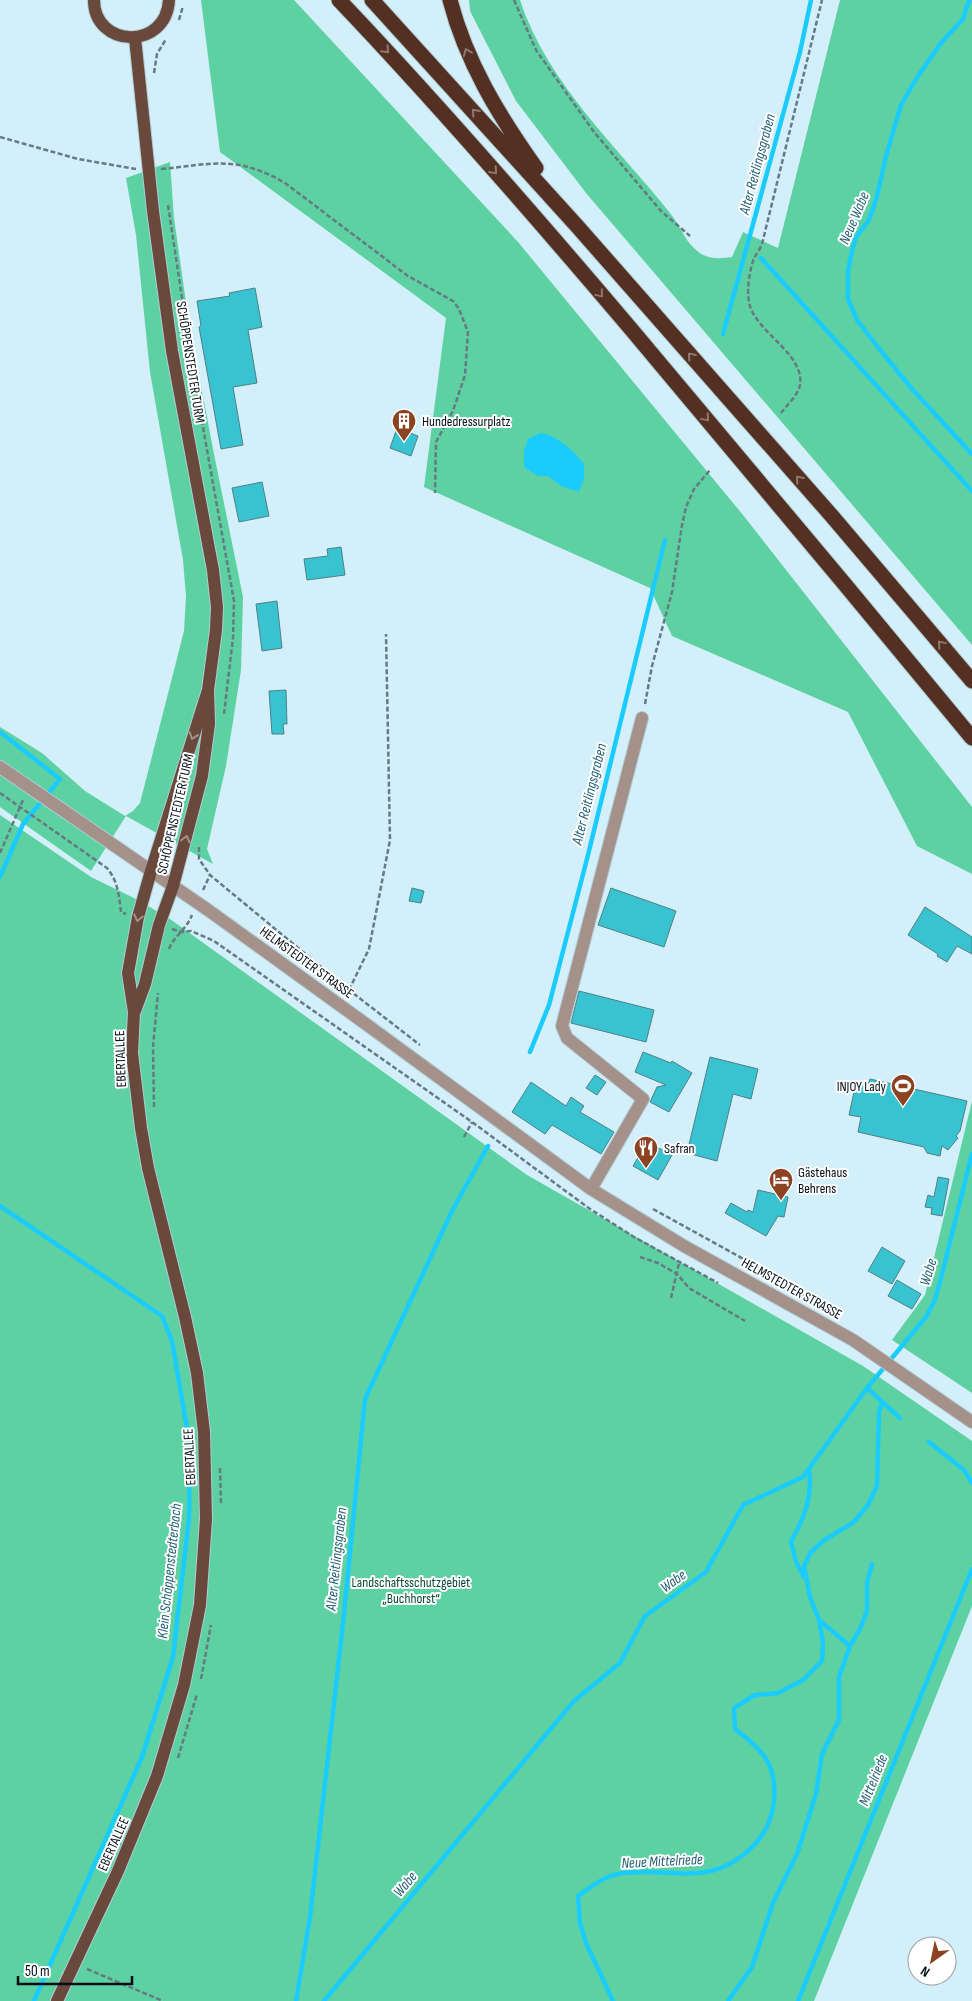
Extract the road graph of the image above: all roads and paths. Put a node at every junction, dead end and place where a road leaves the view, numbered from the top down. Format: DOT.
graph roads {
  1 [pos="94,0"];
  2 [pos="169,0"];
  3 [pos="339,0"];
  4 [pos="372,0"];
  5 [pos="450,0"];
  6 [pos="514,0"];
  7 [pos="822,0"];
  8 [pos="135,38"];
  9 [pos="0,137"];
  10 [pos="149,170"];
  11 [pos="577,226"];
  12 [pos="690,236"];
  13 [pos="781,413"];
  14 [pos="710,470"];
  15 [pos="435,493"];
  16 [pos="386,634"];
  17 [pos="972,681"];
  18 [pos="208,690"];
  19 [pos="642,718"];
  20 [pos="972,738"];
  21 [pos="0,767"];
  22 [pos="30,787"];
  23 [pos="0,793"];
  24 [pos="20,807"];
  25 [pos="0,853"];
  26 [pos="151,870"];
  27 [pos="210,875"];
  28 [pos="173,886"];
  29 [pos="138,918"];
  30 [pos="159,925"];
  31 [pos="167,953"];
  32 [pos="159,986"];
  33 [pos="349,990"];
  34 [pos="134,1012"];
  35 [pos="427,1050"];
  36 [pos="154,1108"];
  37 [pos="482,1109"];
  38 [pos="464,1137"];
  39 [pos="591,1189"];
  40 [pos="651,1208"];
  41 [pos="640,1257"];
  42 [pos="677,1274"];
  43 [pos="671,1298"];
  44 [pos="813,1301"];
  45 [pos="745,1321"];
  46 [pos="971,1421"];
  47 [pos="220,1467"];
  48 [pos="221,1508"];
  49 [pos="212,1619"];
  50 [pos="200,1682"];
  51 [pos="198,1690"];
  52 [pos="178,1760"];
  53 [pos="82,1976"];
  54 [pos="57,2001"];
  55 [pos="163,2001"];
  1 -- 8 [label="main road"];
  2 -- 8 [label="main road"];
  3 -- 20 [label="highway, one-way"];
  11 -- 4 [label="highway, one-way"];
  11 -- 5 [label="highway, one-way"];
  6 -- 12 [label="path"];
  7 -- 13 [label="path"];
  8 -- 10 [label="main road, SCHÖPPENSTEDTER TURM"];
  9 -- 10 [label="path"];
  10 -- 15 [label="path"];
  10 -- 18 [label="main road, SCHÖPPENSTEDTER TURM"];
  17 -- 11 [label="highway, one-way"];
  14 -- 19 [label="path"];
  16 -- 33 [label="path"];
  18 -- 26 [label="main road, SCHÖPPENSTEDTER TURM, one-way"];
  28 -- 18 [label="main road, SCHÖPPENSTEDTER TURM, one-way"];
  19 -- 39 [label="street"];
  21 -- 22 [label="street, HELMSTEDTER STRASSE"];
  22 -- 24 [label="path"];
  22 -- 26 [label="street, HELMSTEDTER STRASSE"];
  23 -- 24 [label="path"];
  24 -- 25 [label="path"];
  24 -- 29 [label="path"];
  26 -- 28 [label="street, HELMSTEDTER STRASSE"];
  26 -- 29 [label="main road, EBERTALLEE, one-way"];
  27 -- 33 [label="path"];
  28 -- 30 [label="main road, EBERTALLEE"];
  28 -- 37 [label="street, HELMSTEDTER STRASSE"];
  29 -- 34 [label="main road, EBERTALLEE"];
  30 -- 31 [label="path"];
  30 -- 34 [label="main road, EBERTALLEE"];
  32 -- 36 [label="path"];
  33 -- 35 [label="path"];
  34 -- 54 [label="main road, EBERTALLEE"];
  37 -- 38 [label="path"];
  37 -- 39 [label="street, HELMSTEDTER STRASSE"];
  39 -- 46 [label="street, HELMSTEDTER STRASSE"];
  40 -- 44 [label="path"];
  41 -- 42 [label="path"];
  42 -- 43 [label="path"];
  42 -- 45 [label="path"];
  47 -- 48 [label="path"];
  49 -- 50 [label="path"];
  51 -- 52 [label="path"];
  53 -- 55 [label="path"];
}
